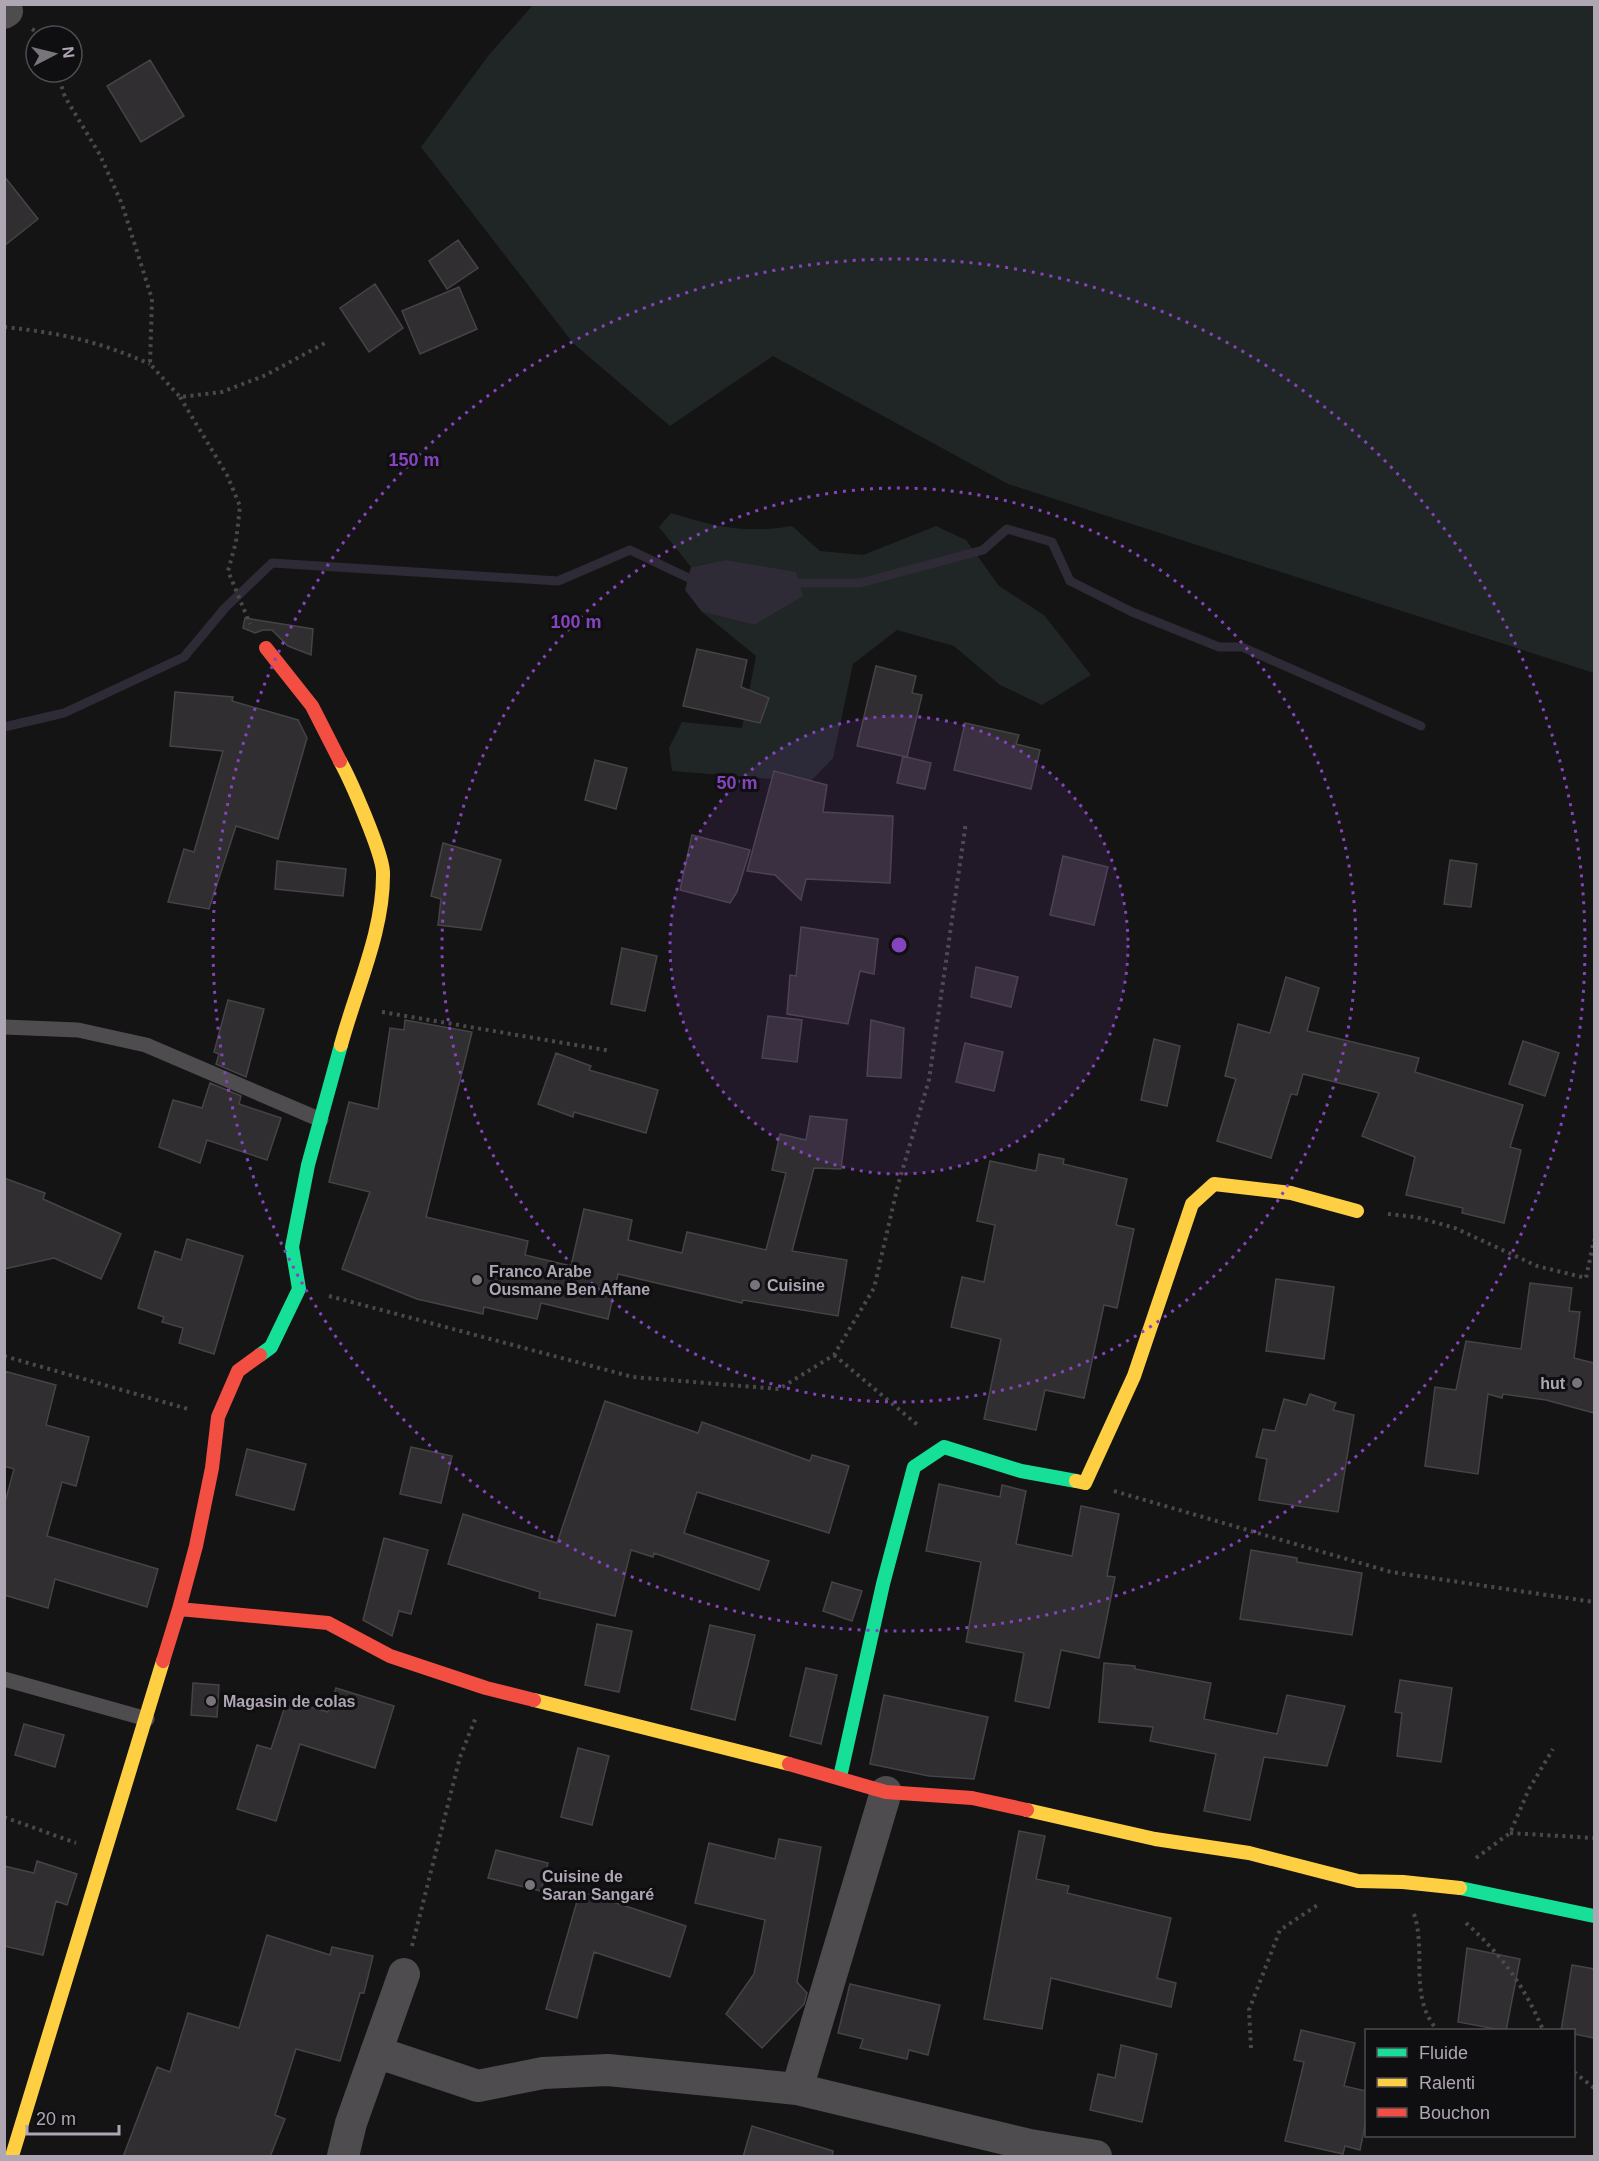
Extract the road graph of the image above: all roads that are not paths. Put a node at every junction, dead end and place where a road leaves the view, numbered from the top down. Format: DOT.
graph roads {
  1 [pos="4,6"];
  2 [pos="4,14"];
  3 [pos="266,648"];
  4 [pos="4,1026"];
  5 [pos="321,1120"];
  6 [pos="1356,1211"];
  7 [pos="179,1609"];
  8 [pos="4,1679"];
  9 [pos="147,1719"];
  10 [pos="840,1777"];
  11 [pos="886,1792"];
  12 [pos="1594,1916"];
  13 [pos="404,1974"];
  14 [pos="376,2052"];
  15 [pos="797,2089"];
  16 [pos="12,2157"];
  17 [pos="343,2157"];
  18 [pos="1096,2157"];
  1 -- 2 [label="street"];
  3 -- 5 [label="street"];
  4 -- 5 [label="lane"];
  5 -- 7 [label="street"];
  6 -- 10 [label="street"];
  7 -- 9 [label="street"];
  7 -- 10 [label="street"];
  8 -- 9 [label="lane"];
  9 -- 16 [label="street"];
  10 -- 11 [label="street"];
  11 -- 12 [label="street"];
  11 -- 15 [label="street"];
  13 -- 14 [label="street"];
  14 -- 15 [label="street"];
  14 -- 17 [label="street"];
  15 -- 18 [label="street"];
}
